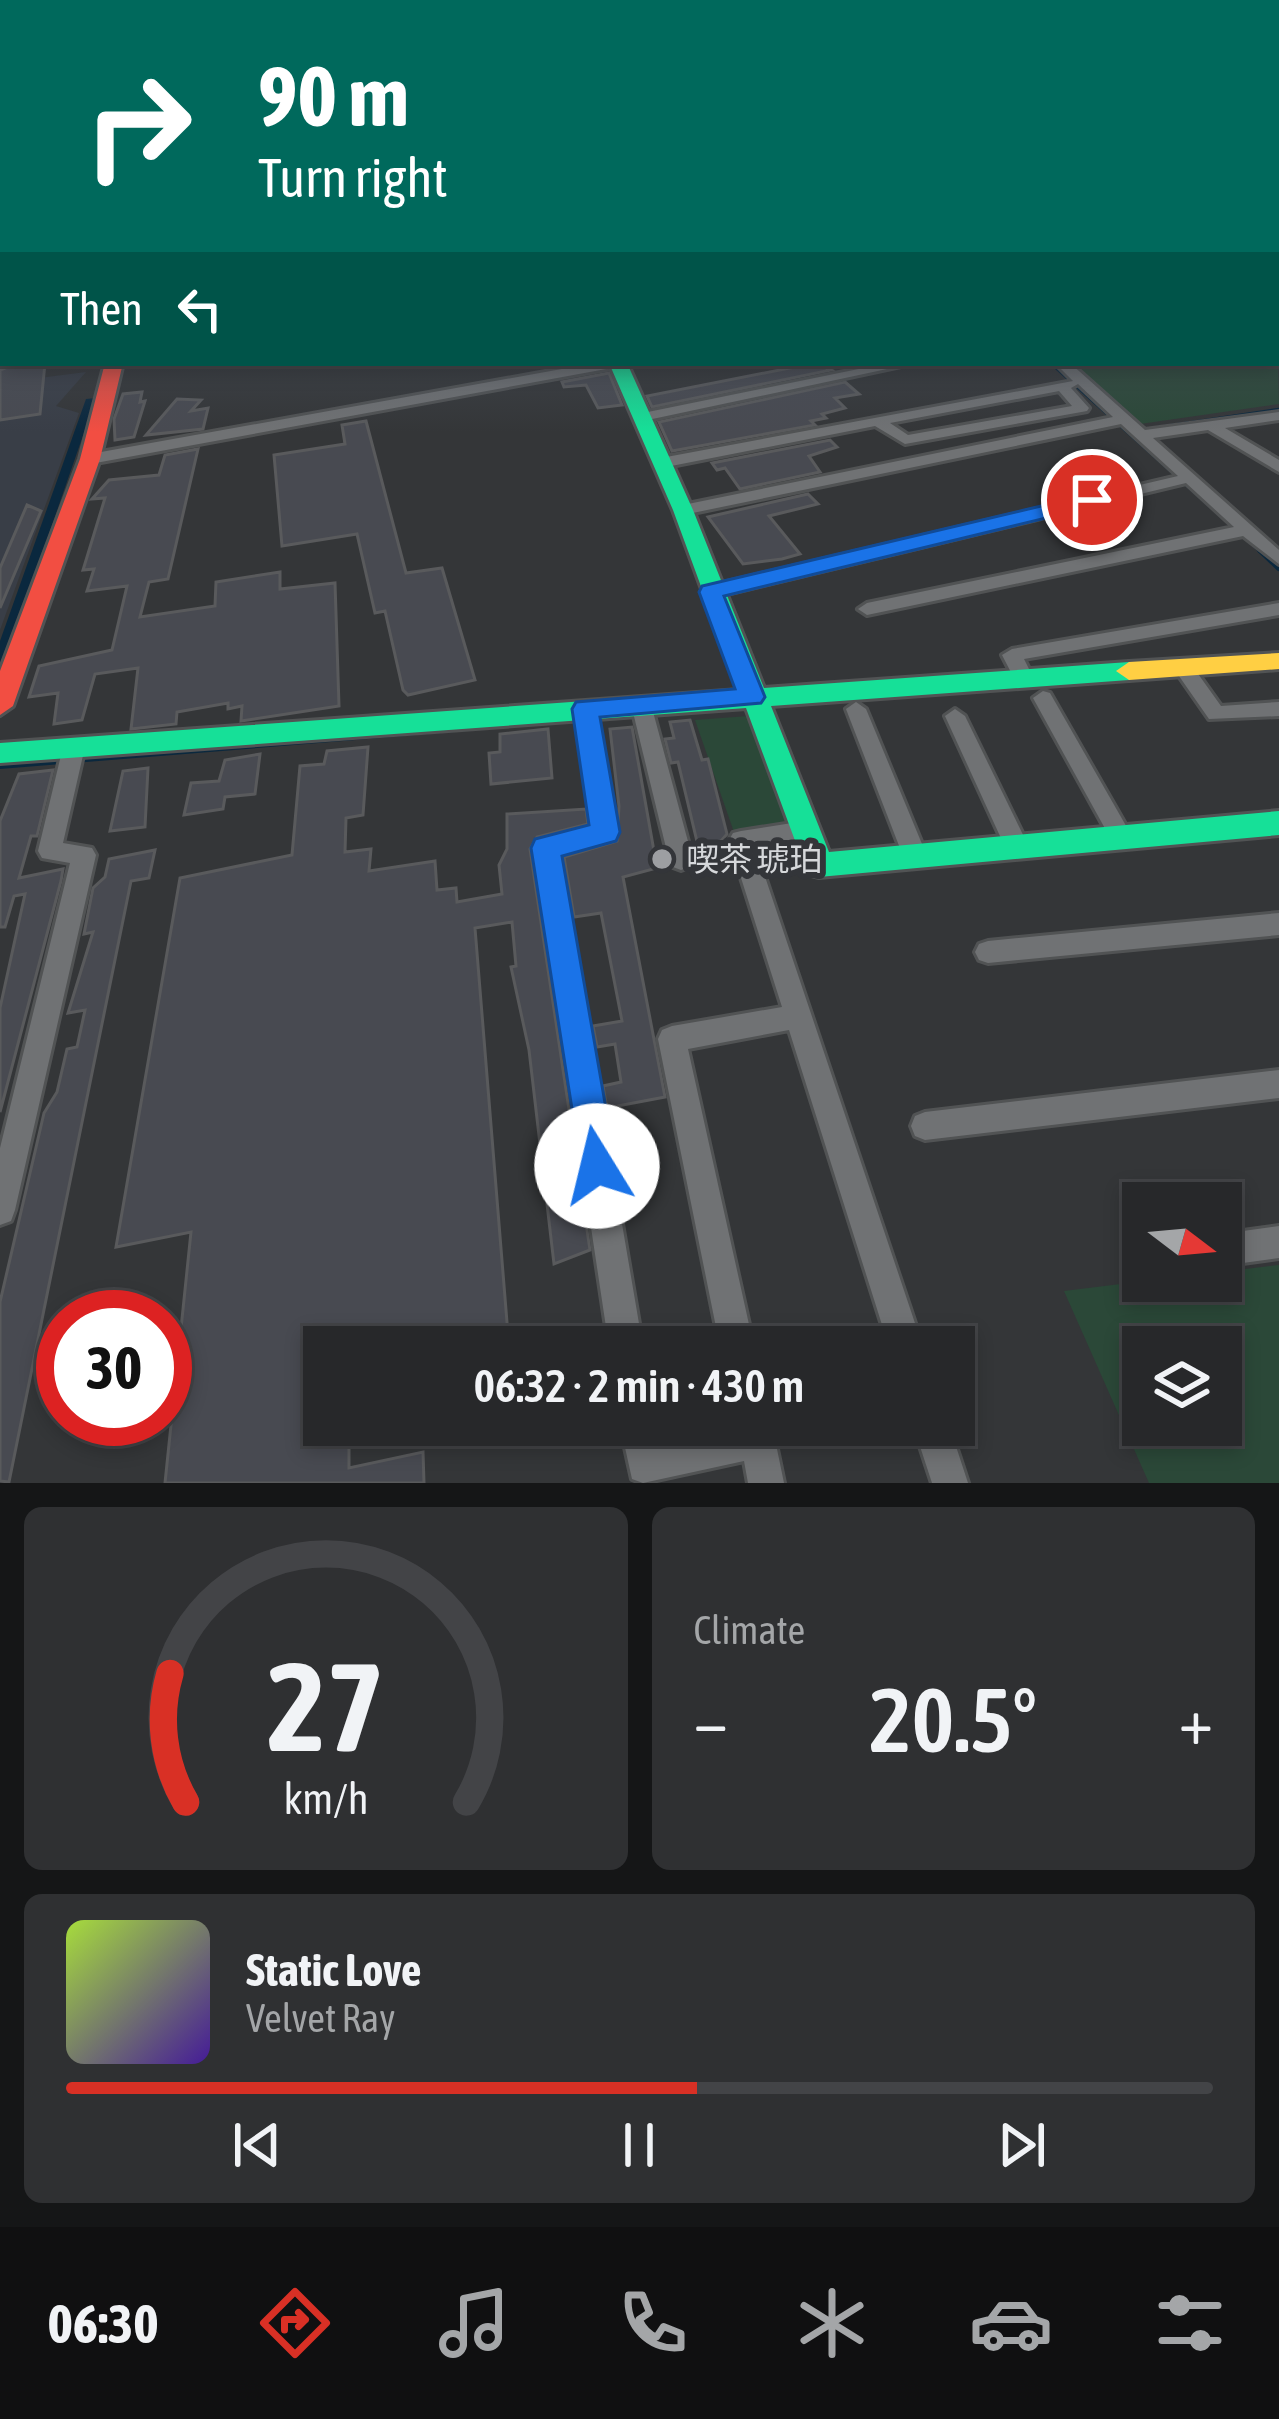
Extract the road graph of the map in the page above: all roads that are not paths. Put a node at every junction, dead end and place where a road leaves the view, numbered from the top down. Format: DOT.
graph roads {
  1 [pos="113,366"];
  2 [pos="613,366"];
  3 [pos="619,366"];
  4 [pos="893,366"];
  5 [pos="1064,366"];
  6 [pos="1082,391"];
  7 [pos="1279,416"];
  8 [pos="643,417"];
  9 [pos="1119,420"];
  10 [pos="878,421"];
  11 [pos="1212,425"];
  12 [pos="1141,435"];
  13 [pos="90,459"];
  14 [pos="661,463"];
  15 [pos="1279,467"];
  16 [pos="1182,479"];
  17 [pos="683,510"];
  18 [pos="1241,531"];
  19 [pos="1270,542"];
  20 [pos="1279,559"];
  21 [pos="710,592"];
  22 [pos="867,609"];
  23 [pos="1279,609"];
  24 [pos="1279,661"];
  25 [pos="1186,672"];
  26 [pos="1033,688"];
  27 [pos="754,703"];
  28 [pos="0,706"];
  29 [pos="1279,709"];
  30 [pos="642,710"];
  31 [pos="856,710"];
  32 [pos="586,715"];
  33 [pos="955,716"];
  34 [pos="0,753"];
  35 [pos="73,754"];
  36 [pos="1279,823"];
  37 [pos="805,830"];
  38 [pos="1121,837"];
  39 [pos="1017,847"];
  40 [pos="915,856"];
  41 [pos="681,860"];
  42 [pos="1279,924"];
  43 [pos="988,952"];
  44 [pos="798,1016"];
  45 [pos="1279,1084"];
  46 [pos="926,1126"];
  47 [pos="0,1210"];
  48 [pos="1279,1242"];
  49 [pos="1242,1247"];
  50 [pos="623,1326"];
  51 [pos="733,1326"];
  52 [pos="899,1326"];
  53 [pos="642,1446"];
  54 [pos="712,1446"];
  55 [pos="759,1446"];
  56 [pos="938,1446"];
  57 [pos="766,1483"];
  58 [pos="950,1483"];
  1 -- 13 [label="street"];
  2 -- 13 [label="street"];
  3 -- 8 [label="street"];
  4 -- 8 [label="street"];
  5 -- 6 [label="street"];
  6 -- 9 [label="street"];
  6 -- 10 [label="street"];
  6 -- 10 [label="street"];
  7 -- 11 [label="street"];
  8 -- 14 [label="street"];
  9 -- 12 [label="street"];
  9 -- 17 [label="street"];
  10 -- 14 [label="street"];
  11 -- 12 [label="street"];
  11 -- 15 [label="street"];
  12 -- 16 [label="street"];
  13 -- 28 [label="street"];
  14 -- 17 [label="street"];
  16 -- 18 [label="street"];
  16 -- 21 [label="street"];
  17 -- 21 [label="street"];
  18 -- 19 [label="street"];
  18 -- 22 [label="street"];
  19 -- 20 [label="street"];
  21 -- 27 [label="street"];
  23 -- 26 [label="street"];
  24 -- 25 [label="street"];
  25 -- 26 [label="street"];
  25 -- 29 [label="street"];
  26 -- 27 [label="street"];
  26 -- 38 [label="street"];
  27 -- 30 [label="street"];
  27 -- 37 [label="street"];
  30 -- 32 [label="street"];
  30 -- 41 [label="street"];
  31 -- 40 [label="street"];
  32 -- 35 [label="street"];
  32 -- 50 [label="street"];
  33 -- 39 [label="street"];
  34 -- 35 [label="street"];
  35 -- 47 [label="street"];
  36 -- 38 [label="street"];
  37 -- 40 [label="street"];
  37 -- 44 [label="street"];
  38 -- 39 [label="street"];
  39 -- 40 [label="street"];
  42 -- 43 [label="street"];
  44 -- 51 [label="street"];
  44 -- 52 [label="street"];
  45 -- 46 [label="street"];
  48 -- 49 [label="street"];
  53 -- 54 [label="street"];
  55 -- 57 [label="street"];
  56 -- 58 [label="street"];
}
